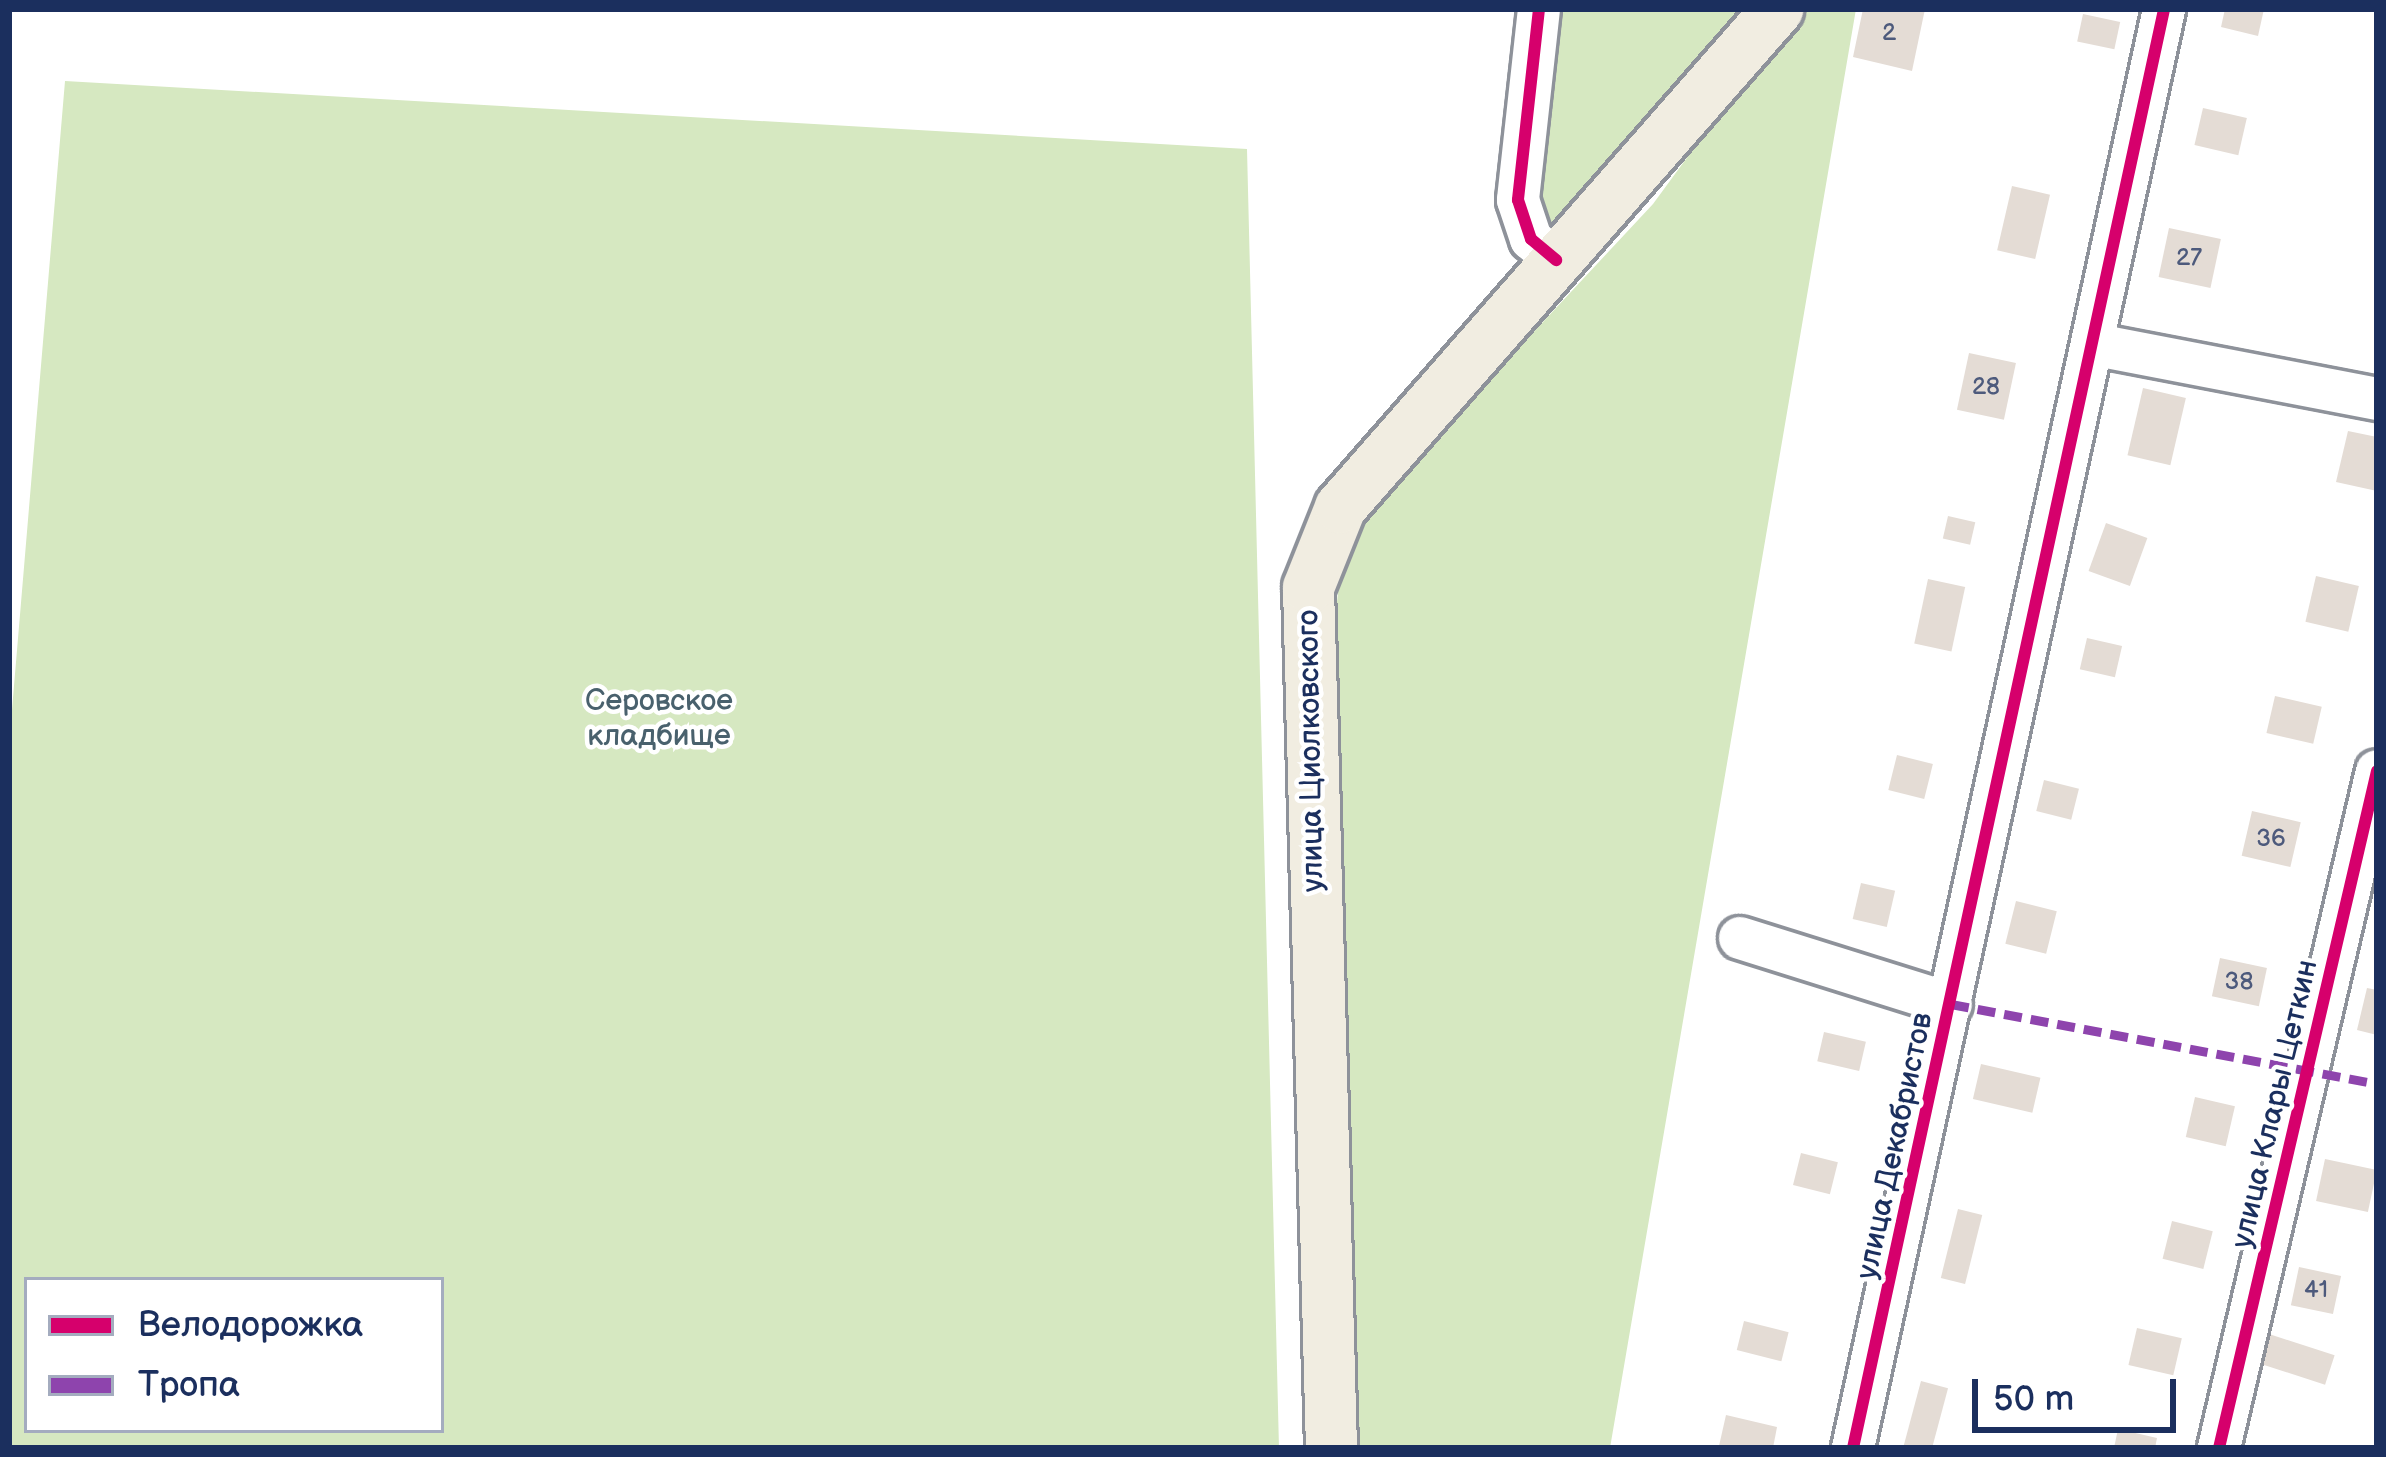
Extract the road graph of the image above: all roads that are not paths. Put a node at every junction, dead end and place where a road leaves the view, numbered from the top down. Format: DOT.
graph roads {
  1 [pos="1539,9"];
  2 [pos="1777,9"];
  3 [pos="2164,9"];
  4 [pos="1556,260"];
  5 [pos="2097,345"];
  6 [pos="2377,399"];
  7 [pos="2377,771"];
  8 [pos="1740,938"];
  9 [pos="1951,1004"];
  10 [pos="1331,1448"];
  11 [pos="1853,1448"];
  12 [pos="2218,1448"];
  1 -- 4 [label="street"];
  2 -- 4 [label="main road, улица Циолковского"];
  3 -- 5 [label="street, улица Декабристов"];
  4 -- 10 [label="main road, улица Циолковского"];
  5 -- 6 [label="street"];
  5 -- 9 [label="street, улица Декабристов"];
  7 -- 12 [label="street, улица Клары Цеткин"];
  8 -- 9 [label="street"];
  9 -- 11 [label="street, улица Декабристов"];
}
